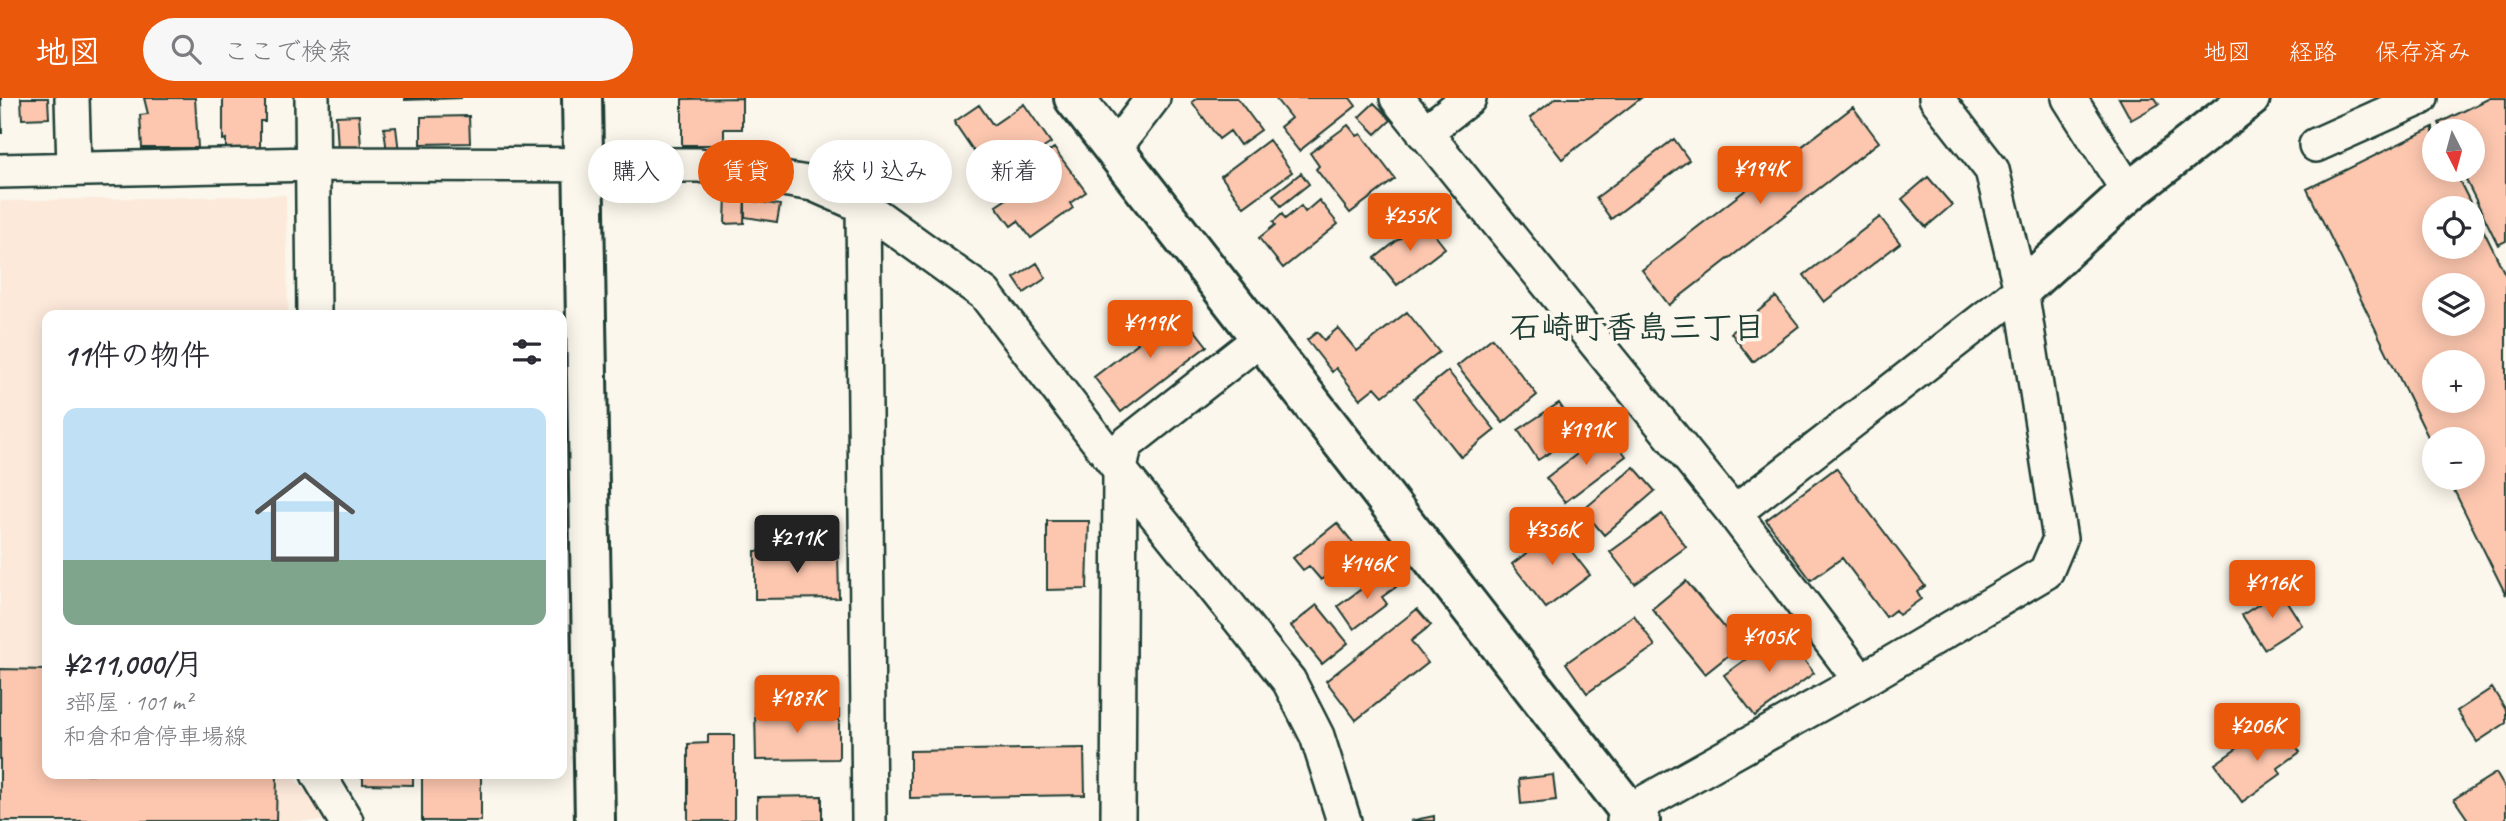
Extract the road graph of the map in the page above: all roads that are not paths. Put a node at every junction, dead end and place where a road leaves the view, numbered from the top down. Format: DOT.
graph roads {
  1 [pos="72,98"];
  2 [pos="312,98"];
  3 [pos="582,98"];
  4 [pos="1074,98"];
  5 [pos="1153,98"];
  6 [pos="1396,98"];
  7 [pos="1469,98"];
  8 [pos="1936,98"];
  9 [pos="2069,98"];
  10 [pos="2250,98"];
  11 [pos="2421,98"];
  12 [pos="1424,133"];
  13 [pos="2316,145"];
  14 [pos="1114,149"];
  15 [pos="314,164"];
  16 [pos="581,164"];
  17 [pos="74,169"];
  18 [pos="0,171"];
  19 [pos="2129,192"];
  20 [pos="863,206"];
  21 [pos="2021,290"];
  22 [pos="314,310"];
  23 [pos="1261,338"];
  24 [pos="1120,470"];
  25 [pos="1734,513"];
  26 [pos="1861,681"];
  27 [pos="321,779"];
  28 [pos="1631,818"];
  29 [pos="346,821"];
  30 [pos="595,821"];
  31 [pos="869,821"];
  32 [pos="1118,821"];
  33 [pos="1344,821"];
  1 -- 17 [label="street"];
  2 -- 15 [label="street"];
  3 -- 16 [label="street"];
  4 -- 14 [label="street"];
  5 -- 14 [label="street"];
  6 -- 12 [label="street"];
  7 -- 12 [label="street"];
  8 -- 21 [label="street"];
  9 -- 19 [label="street"];
  10 -- 19 [label="street"];
  11 -- 13 [label="street"];
  12 -- 25 [label="street"];
  14 -- 23 [label="street"];
  15 -- 16 [label="street"];
  15 -- 17 [label="street"];
  15 -- 22 [label="street"];
  16 -- 20 [label="street"];
  16 -- 30 [label="street"];
  17 -- 18 [label="street"];
  19 -- 21 [label="street"];
  20 -- 24 [label="street"];
  20 -- 31 [label="street"];
  21 -- 25 [label="street"];
  21 -- 26 [label="street"];
  23 -- 24 [label="street"];
  23 -- 28 [label="street"];
  24 -- 32 [label="street"];
  24 -- 33 [label="street"];
  25 -- 26 [label="street"];
  26 -- 28 [label="street"];
  27 -- 29 [label="street"];
}
